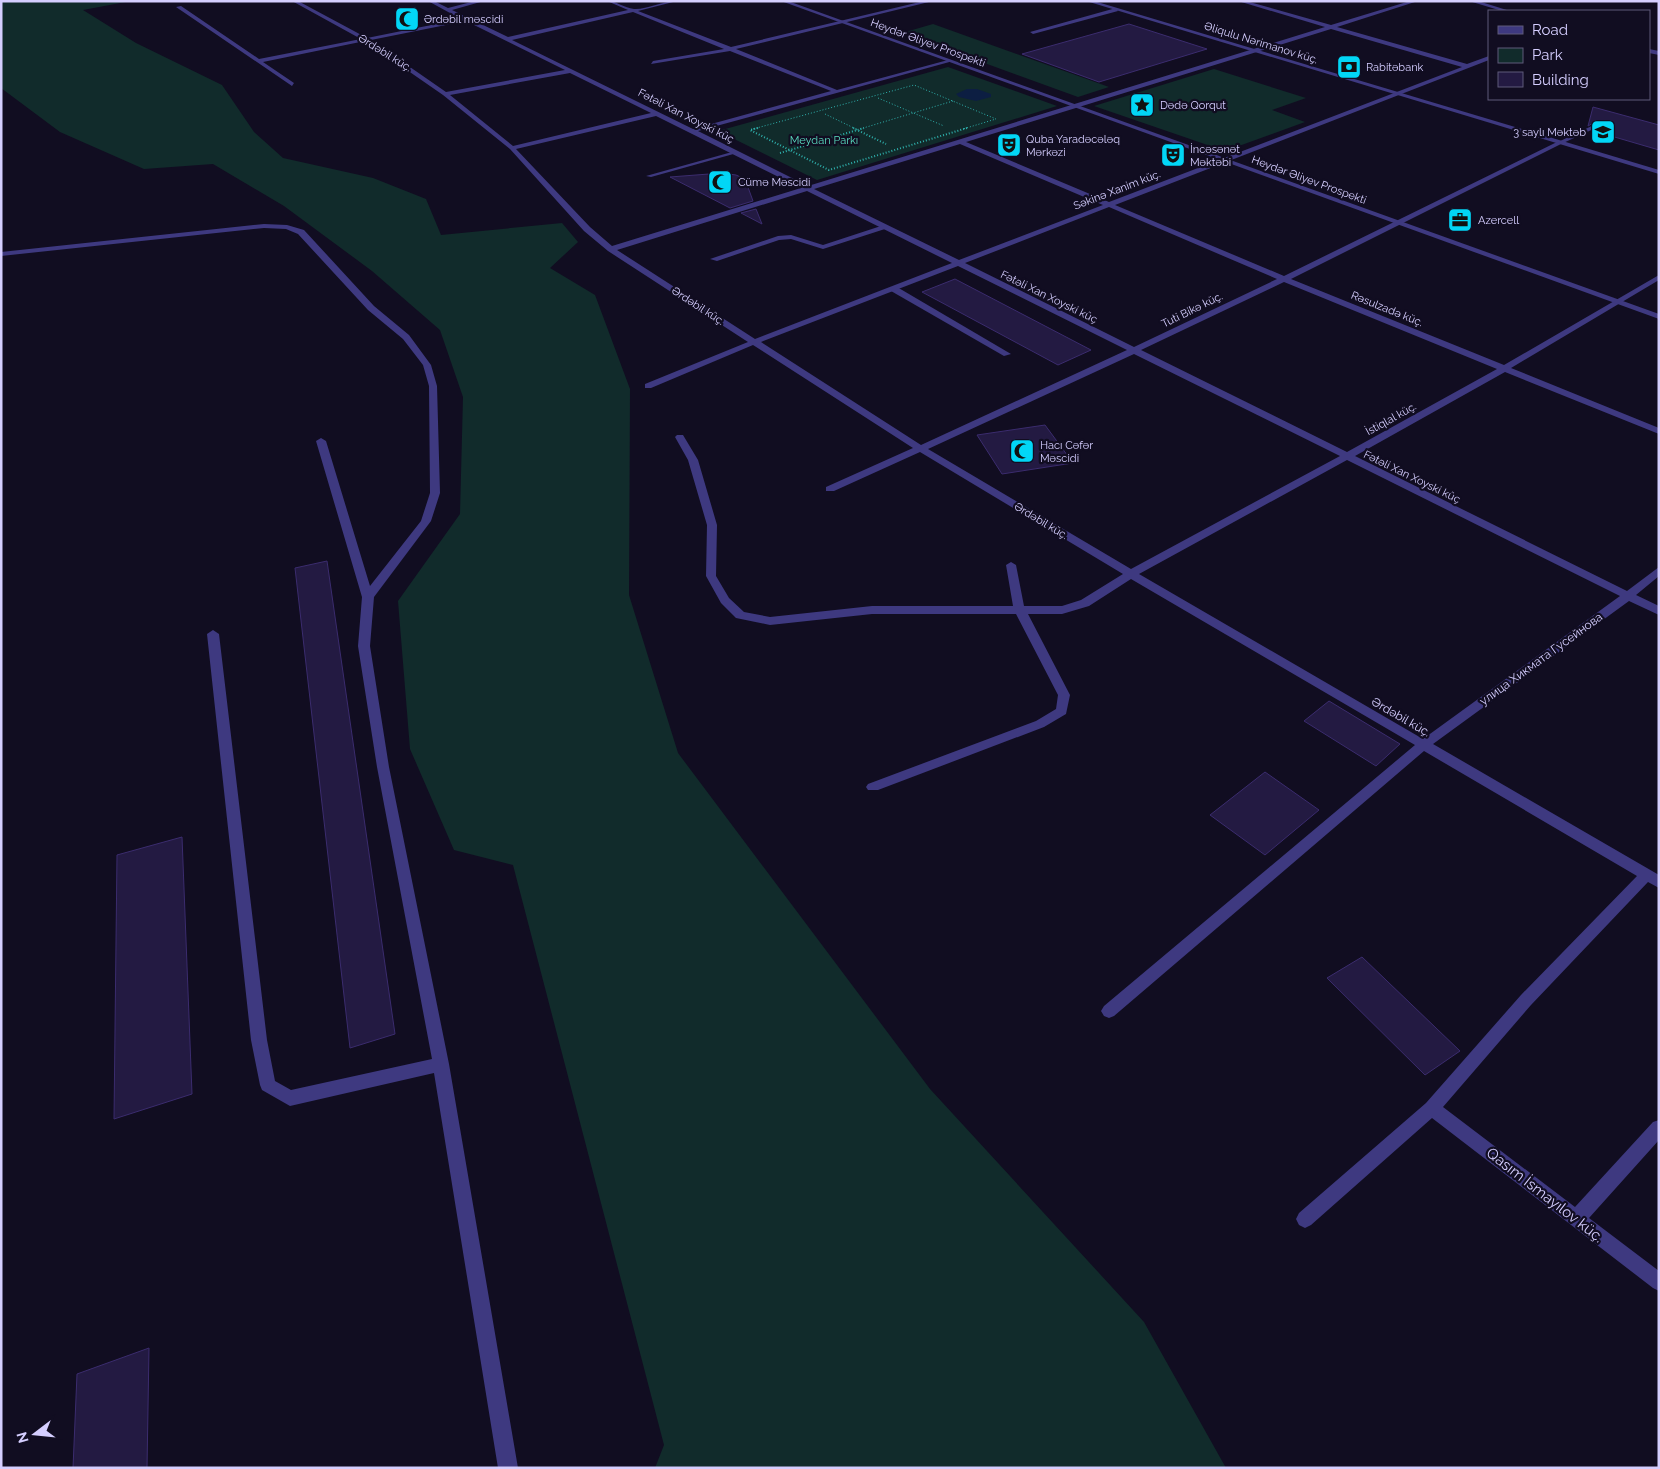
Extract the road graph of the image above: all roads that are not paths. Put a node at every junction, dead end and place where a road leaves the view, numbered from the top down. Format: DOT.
graph roads {
  1 [pos="294,1"];
  2 [pos="430,1"];
  3 [pos="482,1"];
  4 [pos="608,1"];
  5 [pos="675,1"];
  6 [pos="783,1"];
  7 [pos="931,1"];
  8 [pos="1088,1"];
  9 [pos="1240,1"];
  10 [pos="1416,1"];
  11 [pos="1471,1"];
  12 [pos="178,7"];
  13 [pos="447,10"];
  14 [pos="1116,10"];
  15 [pos="1503,10"];
  16 [pos="633,11"];
  17 [pos="467,19"];
  18 [pos="842,22"];
  19 [pos="1330,26"];
  20 [pos="1033,32"];
  21 [pos="508,39"];
  22 [pos="367,40"];
  23 [pos="730,49"];
  24 [pos="1253,51"];
  25 [pos="1488,58"];
  26 [pos="258,61"];
  27 [pos="950,61"];
  28 [pos="653,63"];
  29 [pos="1466,66"];
  30 [pos="570,71"];
  31 [pos="292,84"];
  32 [pos="838,92"];
  33 [pos="1394,93"];
  34 [pos="445,94"];
  35 [pos="1077,106"];
  36 [pos="656,114"];
  37 [pos="1598,125"];
  38 [pos="692,131"];
  39 [pos="961,142"];
  40 [pos="1559,143"];
  41 [pos="512,148"];
  42 [pos="734,153"];
  43 [pos="1226,161"];
  44 [pos="1659,172"];
  45 [pos="650,176"];
  46 [pos="807,189"];
  47 [pos="1109,205"];
  48 [pos="1401,224"];
  49 [pos="884,228"];
  50 [pos="611,249"];
  51 [pos="1,254"];
  52 [pos="714,259"];
  53 [pos="958,264"];
  54 [pos="1659,277"];
  55 [pos="1283,279"];
  56 [pos="894,289"];
  57 [pos="1618,303"];
  58 [pos="1659,317"];
  59 [pos="754,342"];
  60 [pos="1134,351"];
  61 [pos="1007,354"];
  62 [pos="1505,368"];
  63 [pos="648,386"];
  64 [pos="1659,431"];
  65 [pos="680,437"];
  66 [pos="321,441"];
  67 [pos="921,449"];
  68 [pos="1346,457"];
  69 [pos="830,489"];
  70 [pos="1011,565"];
  71 [pos="1659,570"];
  72 [pos="1131,574"];
  73 [pos="1628,596"];
  74 [pos="368,597"];
  75 [pos="1019,608"];
  76 [pos="1659,611"];
  77 [pos="213,634"];
  78 [pos="1422,746"];
  79 [pos="873,786"];
  80 [pos="1652,878"];
  81 [pos="1108,1011"];
  82 [pos="441,1064"];
  83 [pos="1432,1108"];
  84 [pos="1659,1128"];
  85 [pos="1305,1219"];
  86 [pos="1576,1219"];
  87 [pos="1659,1282"];
  88 [pos="508,1468"];
  1 -- 22 [label="street, Ərdəbil küç."];
  2 -- 13 [label="street, Fətəli Xan Xoyski küç"];
  3 -- 13 [label="street"];
  4 -- 16 [label="street"];
  5 -- 16 [label="street"];
  6 -- 18 [label="street, Heydər Əliyev Prospekti"];
  7 -- 18 [label="street"];
  8 -- 14 [label="street, Əliqulu Nərimanov küç."];
  9 -- 19 [label="street"];
  10 -- 19 [label="street"];
  11 -- 15 [label="street"];
  12 -- 26 [label="street"];
  13 -- 17 [label="street, Fətəli Xan Xoyski küç"];
  14 -- 20 [label="street"];
  14 -- 24 [label="street, Əliqulu Nərimanov küç."];
  16 -- 21 [label="street"];
  16 -- 23 [label="street"];
  17 -- 21 [label="street, Fətəli Xan Xoyski küç"];
  17 -- 22 [label="street"];
  18 -- 23 [label="street"];
  18 -- 27 [label="street, Heydər Əliyev Prospekti"];
  19 -- 24 [label="street"];
  19 -- 29 [label="street"];
  21 -- 30 [label="street, Fətəli Xan Xoyski küç"];
  22 -- 26 [label="street"];
  22 -- 34 [label="street, Ərdəbil küç."];
  23 -- 28 [label="street"];
  23 -- 32 [label="street"];
  24 -- 33 [label="street, Əliqulu Nərimanov küç."];
  24 -- 35 [label="street"];
  25 -- 29 [label="street, Səkinə Xanim küç."];
  26 -- 31 [label="street"];
  27 -- 32 [label="street"];
  27 -- 35 [label="street, Heydər Əliyev Prospekti"];
  29 -- 33 [label="street, Səkinə Xanim küç."];
  30 -- 34 [label="street"];
  30 -- 36 [label="street, Fətəli Xan Xoyski küç"];
  32 -- 38 [label="street"];
  33 -- 40 [label="street, Əliqulu Nərimanov küç."];
  33 -- 43 [label="street, Səkinə Xanim küç."];
  34 -- 41 [label="street, Ərdəbil küç."];
  35 -- 39 [label="street"];
  35 -- 43 [label="street, Heydər Əliyev Prospekti"];
  36 -- 38 [label="street, Fətəli Xan Xoyski küç"];
  36 -- 41 [label="street"];
  37 -- 40 [label="street, Tuti Bikə küç."];
  38 -- 42 [label="street, Fətəli Xan Xoyski küç"];
  39 -- 46 [label="street"];
  39 -- 47 [label="street, Rəsulzadə küç."];
  40 -- 44 [label="street, Əliqulu Nərimanov küç."];
  40 -- 48 [label="street, Tuti Bikə küç."];
  41 -- 50 [label="street, Ərdəbil küç."];
  42 -- 45 [label="street"];
  42 -- 46 [label="street, Fətəli Xan Xoyski küç"];
  43 -- 47 [label="street, Səkinə Xanim küç."];
  43 -- 48 [label="street, Heydər Əliyev Prospekti"];
  46 -- 49 [label="street, Fətəli Xan Xoyski küç"];
  46 -- 50 [label="street"];
  47 -- 53 [label="street, Səkinə Xanim küç."];
  47 -- 55 [label="street, Rəsulzadə küç."];
  48 -- 55 [label="street, Tuti Bikə küç."];
  48 -- 57 [label="street, Heydər Əliyev Prospekti"];
  49 -- 52 [label="street"];
  49 -- 53 [label="street, Fətəli Xan Xoyski küç"];
  50 -- 59 [label="street, Ərdəbil küç."];
  51 -- 74 [label="street"];
  53 -- 56 [label="street, Səkinə Xanim küç."];
  53 -- 60 [label="street, Fətəli Xan Xoyski küç"];
  54 -- 57 [label="street, İstiqlal küç."];
  55 -- 60 [label="street, Tuti Bikə küç."];
  55 -- 62 [label="street, Rəsulzadə küç."];
  56 -- 59 [label="street, Səkinə Xanim küç."];
  56 -- 61 [label="street"];
  57 -- 58 [label="street, Heydər Əliyev Prospekti"];
  57 -- 62 [label="street, İstiqlal küç."];
  59 -- 63 [label="street, Səkinə Xanim küç."];
  59 -- 67 [label="street, Ərdəbil küç."];
  60 -- 67 [label="street, Tuti Bikə küç."];
  60 -- 68 [label="street, Fətəli Xan Xoyski küç"];
  62 -- 64 [label="street, Rəsulzadə küç."];
  62 -- 68 [label="street, İstiqlal küç."];
  65 -- 75 [label="street"];
  66 -- 74 [label="street"];
  67 -- 69 [label="street, Tuti Bikə küç."];
  67 -- 72 [label="street, Ərdəbil küç."];
  68 -- 72 [label="street, İstiqlal küç."];
  68 -- 73 [label="street, Fətəli Xan Xoyski küç"];
  70 -- 75 [label="street"];
  71 -- 73 [label="street, улица Хикмата Гусейнова"];
  72 -- 75 [label="street"];
  72 -- 78 [label="street, Ərdəbil küç."];
  73 -- 76 [label="street, Fətəli Xan Xoyski küç"];
  73 -- 78 [label="street, улица Хикмата Гусейнова"];
  74 -- 82 [label="street"];
  75 -- 79 [label="street"];
  77 -- 82 [label="street"];
  78 -- 80 [label="street, Ərdəbil küç."];
  78 -- 81 [label="street, улица Хикмата Гусейнова"];
  80 -- 83 [label="street"];
  82 -- 88 [label="street"];
  83 -- 85 [label="street"];
  83 -- 86 [label="street, Qasım İsmayılov küç."];
  84 -- 86 [label="street"];
  86 -- 87 [label="street, Qasım İsmayılov küç."];
}
